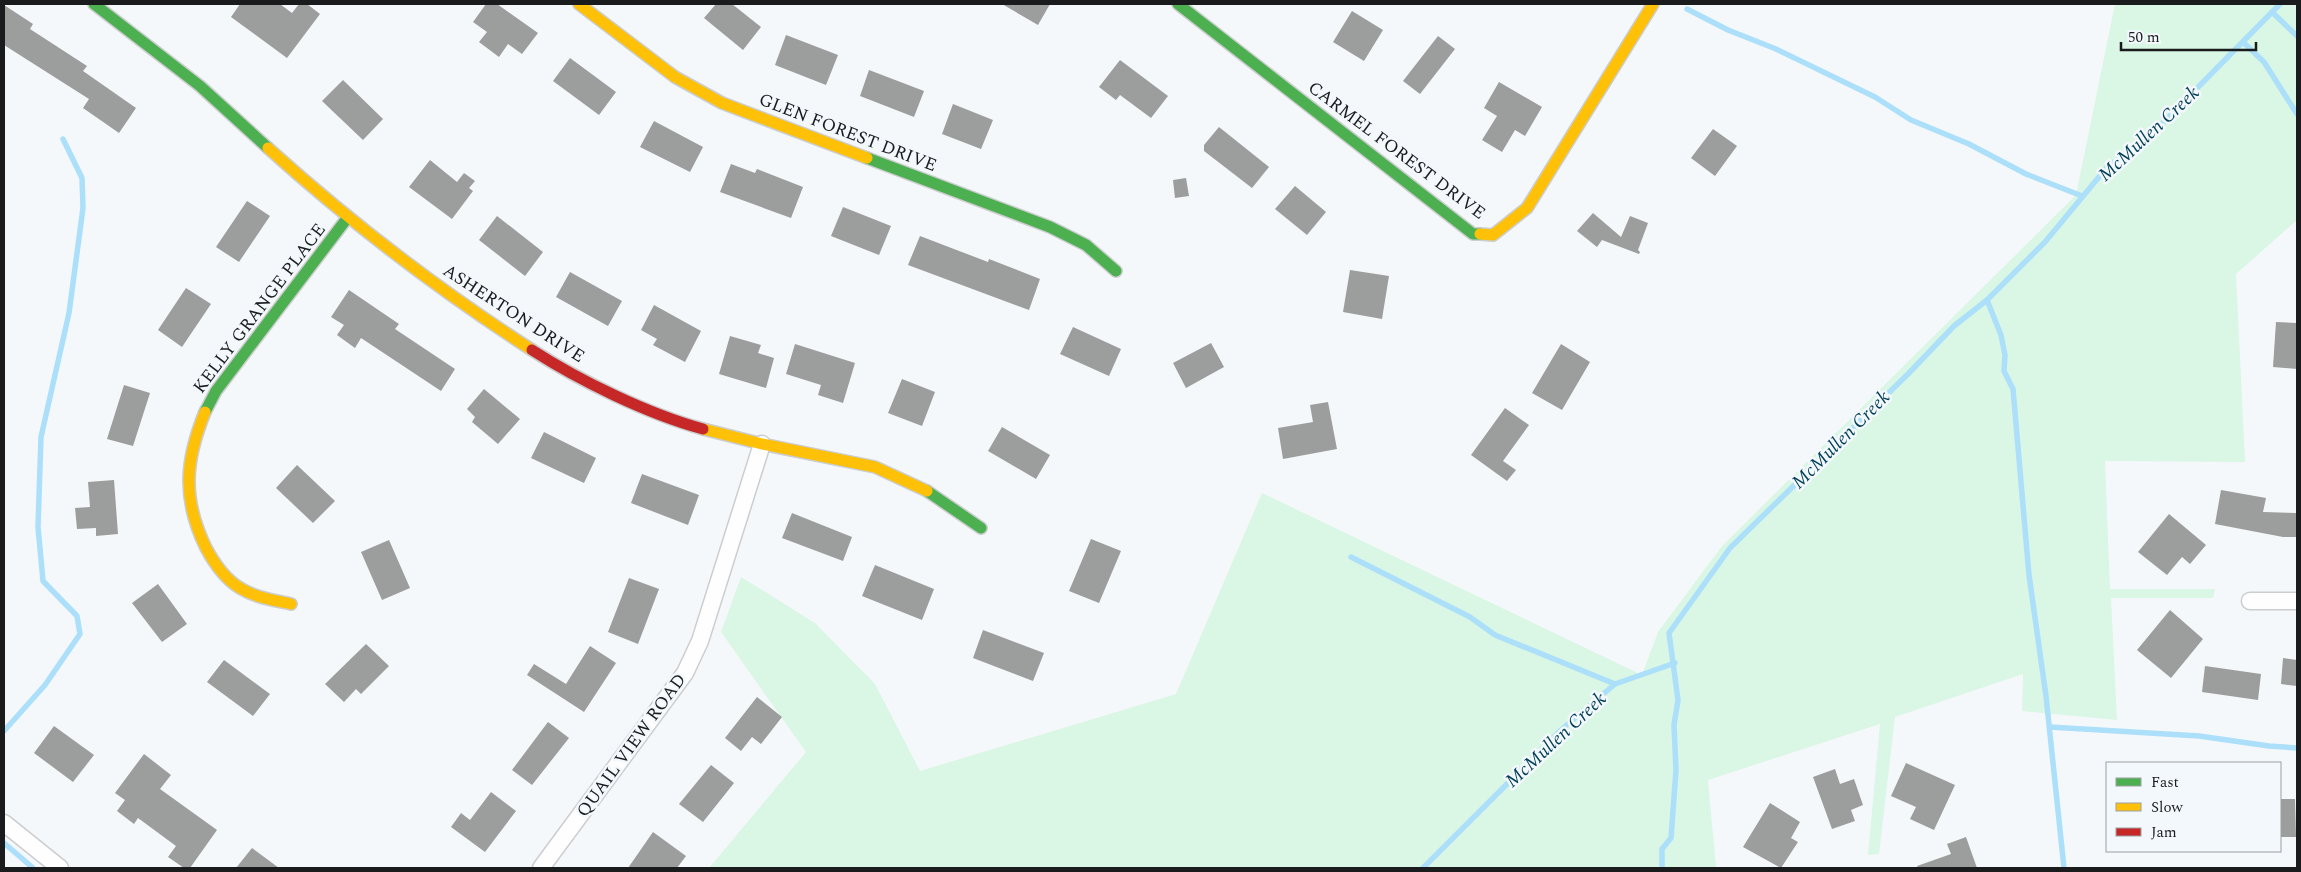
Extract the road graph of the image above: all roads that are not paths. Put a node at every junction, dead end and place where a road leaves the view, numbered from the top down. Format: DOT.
graph roads {
  1 [pos="94,4"];
  2 [pos="579,4"];
  3 [pos="1178,4"];
  4 [pos="1653,4"];
  5 [pos="348,217"];
  6 [pos="1116,271"];
  7 [pos="762,444"];
  8 [pos="982,528"];
  9 [pos="2250,601"];
  10 [pos="2297,601"];
  11 [pos="291,604"];
  12 [pos="4,823"];
  13 [pos="60,868"];
  14 [pos="541,868"];
  1 -- 5 [label="street, ASHERTON DRIVE"];
  2 -- 6 [label="street, GLEN FOREST DRIVE"];
  3 -- 4 [label="street, CARMEL FOREST DRIVE"];
  5 -- 7 [label="street, ASHERTON DRIVE"];
  5 -- 11 [label="street, KELLY GRANGE PLACE"];
  7 -- 8 [label="street, ASHERTON DRIVE"];
  7 -- 14 [label="street, QUAIL VIEW ROAD"];
  9 -- 10 [label="street"];
  12 -- 13 [label="street"];
}
